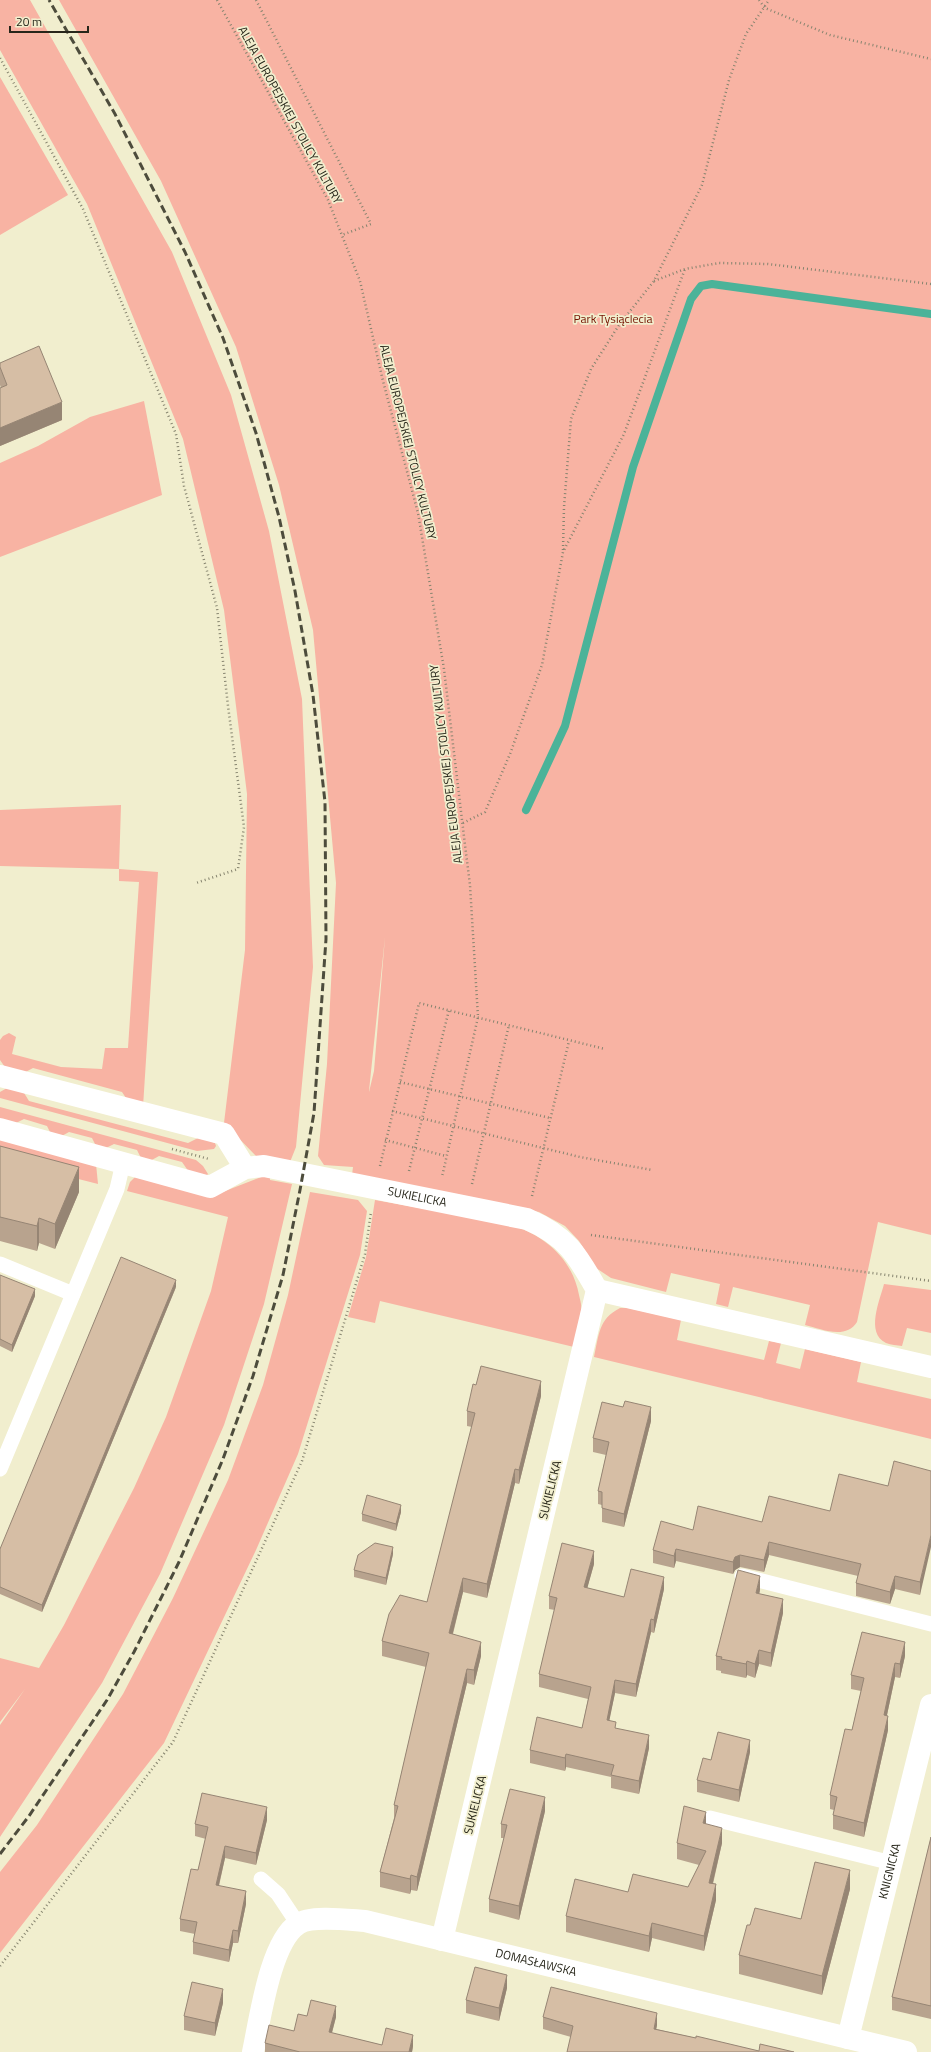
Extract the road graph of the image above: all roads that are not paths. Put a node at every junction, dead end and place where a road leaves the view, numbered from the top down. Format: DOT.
graph roads {
  1 [pos="0,1076"];
  2 [pos="0,1129"];
  3 [pos="123,1163"];
  4 [pos="245,1168"];
  5 [pos="0,1264"];
  6 [pos="597,1290"];
  7 [pos="73,1294"];
  8 [pos="931,1367"];
  9 [pos="0,1469"];
  10 [pos="742,1576"];
  11 [pos="931,1624"];
  12 [pos="931,1705"];
  13 [pos="710,1818"];
  14 [pos="892,1863"];
  15 [pos="261,1879"];
  16 [pos="298,1924"];
  17 [pos="442,1940"];
  18 [pos="848,2038"];
  19 [pos="253,2052"];
  20 [pos="906,2052"];
  1 -- 4 [label="street"];
  2 -- 3 [label="street"];
  3 -- 4 [label="street"];
  3 -- 7 [label="lane"];
  4 -- 6 [label="street, SUKIELICKA"];
  5 -- 7 [label="lane"];
  6 -- 8 [label="street"];
  6 -- 17 [label="street, SUKIELICKA"];
  7 -- 9 [label="lane"];
  10 -- 11 [label="lane"];
  12 -- 14 [label="street, KNIGNICKA"];
  13 -- 14 [label="lane"];
  14 -- 18 [label="street, KNIGNICKA"];
  15 -- 16 [label="lane"];
  16 -- 17 [label="street, DOMASŁAWSKA"];
  16 -- 19 [label="street"];
  17 -- 18 [label="street, DOMASŁAWSKA"];
  18 -- 20 [label="street, DOMASŁAWSKA"];
}
